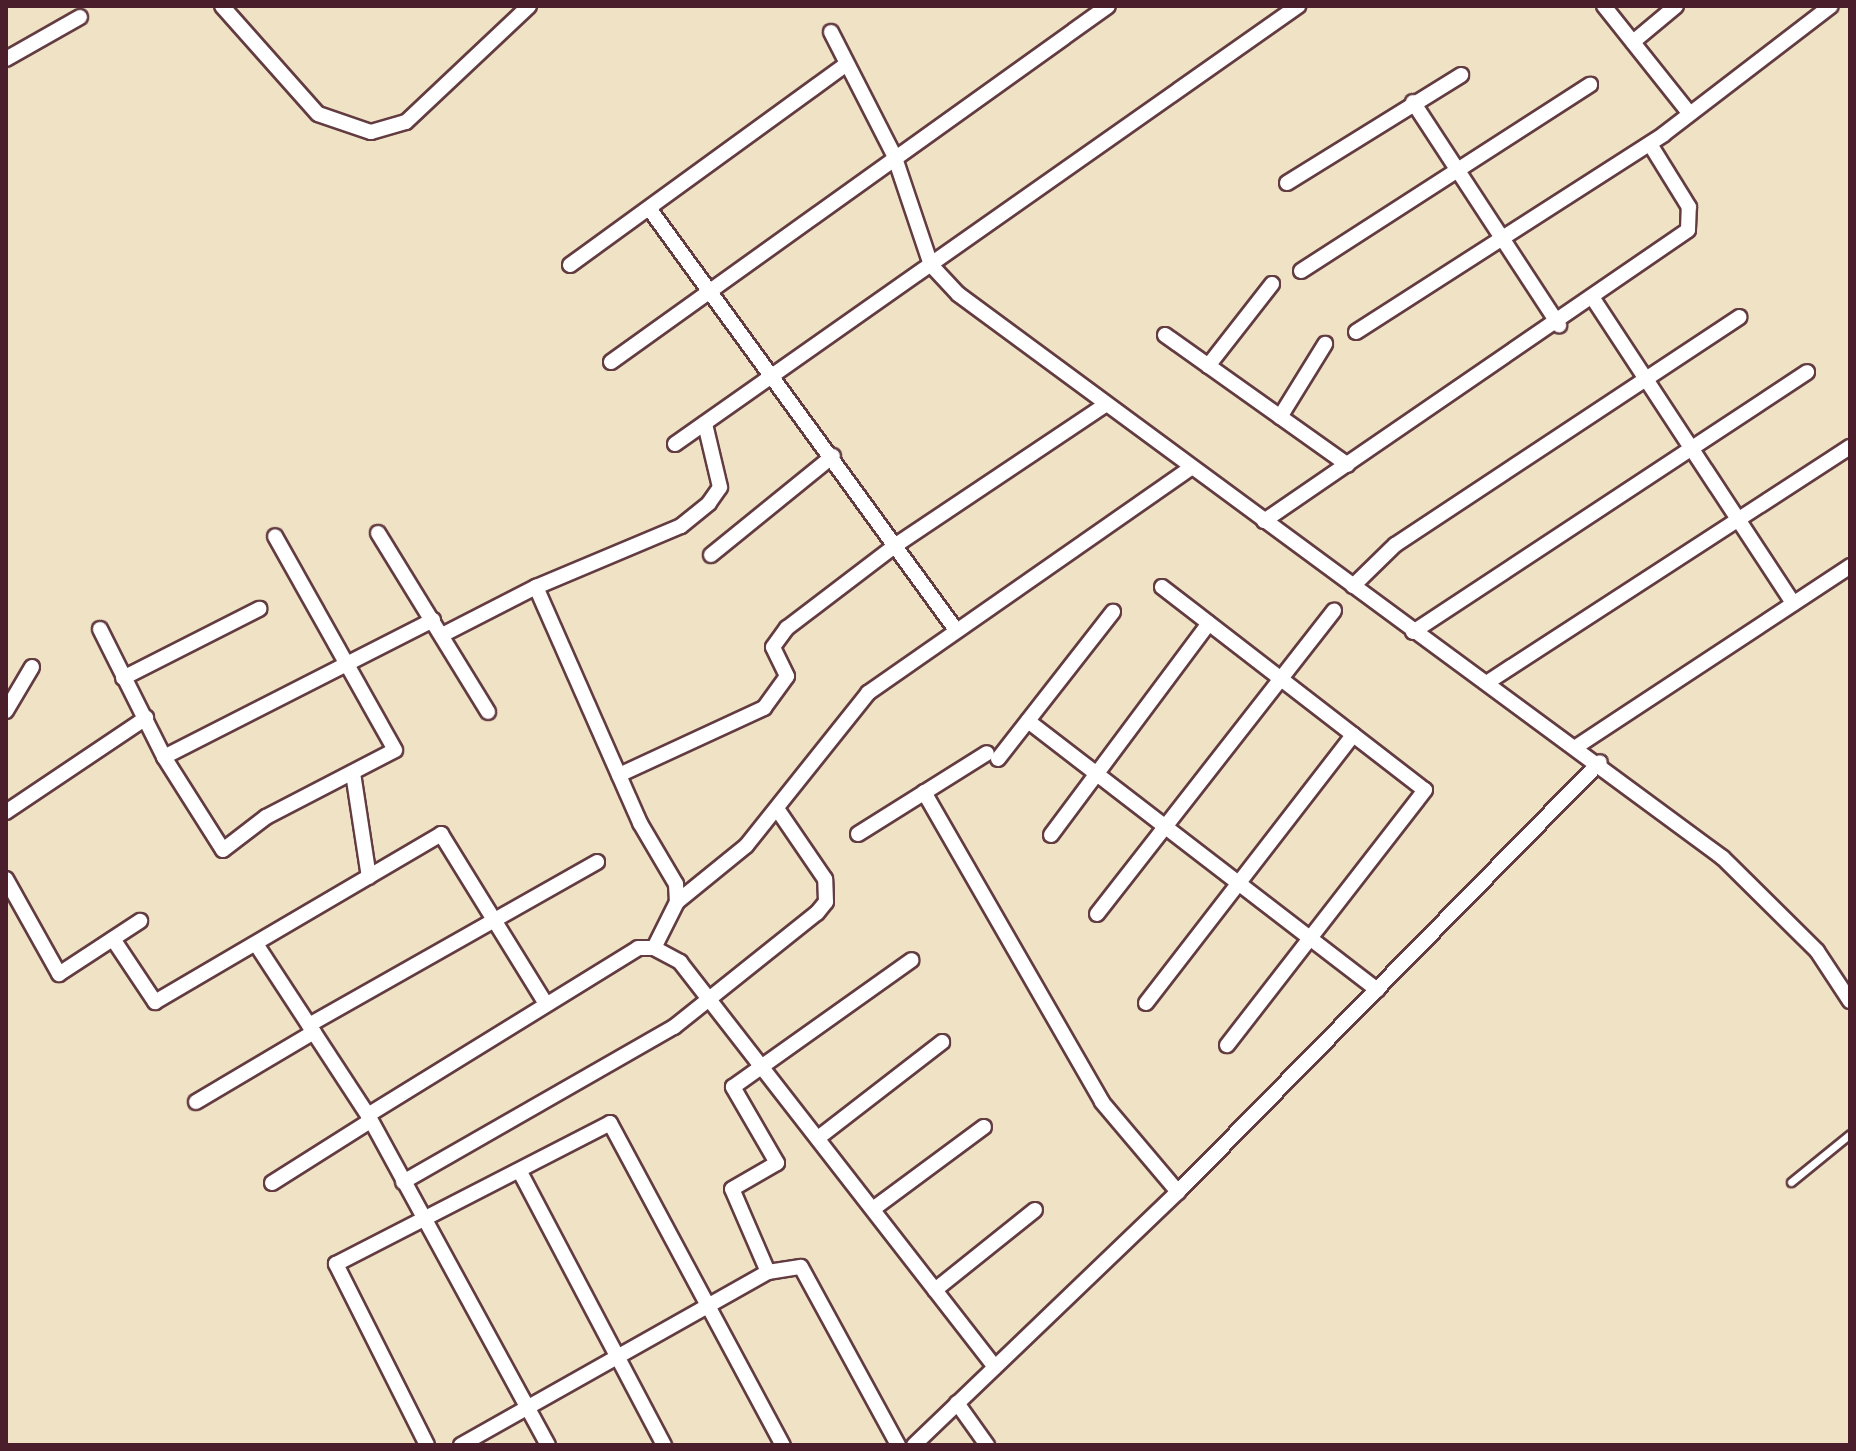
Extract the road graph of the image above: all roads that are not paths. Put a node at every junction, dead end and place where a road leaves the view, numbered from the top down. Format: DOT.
graph roads {
  1 [pos="222,6"];
  2 [pos="529,6"];
  3 [pos="1298,6"];
  4 [pos="1604,6"];
  5 [pos="1676,6"];
  6 [pos="1831,6"];
  7 [pos="1101,8"];
  8 [pos="80,17"];
  9 [pos="831,32"];
  10 [pos="1633,42"];
  11 [pos="6,59"];
  12 [pos="845,65"];
  13 [pos="1461,75"];
  14 [pos="1590,85"];
  15 [pos="1413,102"];
  16 [pos="1689,113"];
  17 [pos="1650,144"];
  18 [pos="894,155"];
  19 [pos="1459,172"];
  20 [pos="1287,183"];
  21 [pos="651,211"];
  22 [pos="1504,241"];
  23 [pos="570,265"];
  24 [pos="931,265"];
  25 [pos="1301,271"];
  26 [pos="1272,284"];
  27 [pos="711,292"];
  28 [pos="1594,300"];
  29 [pos="1739,317"];
  30 [pos="1559,325"];
  31 [pos="1356,332"];
  32 [pos="1165,335"];
  33 [pos="1325,344"];
  34 [pos="611,362"];
  35 [pos="1208,366"];
  36 [pos="1807,372"];
  37 [pos="774,376"];
  38 [pos="1649,377"];
  39 [pos="1104,406"];
  40 [pos="1280,417"];
  41 [pos="705,424"];
  42 [pos="675,444"];
  43 [pos="1696,446"];
  44 [pos="1850,447"];
  45 [pos="833,456"];
  46 [pos="1348,465"];
  47 [pos="1190,468"];
  48 [pos="1741,515"];
  49 [pos="1264,521"];
  50 [pos="378,533"];
  51 [pos="275,536"];
  52 [pos="896,545"];
  53 [pos="711,555"];
  54 [pos="1850,566"];
  55 [pos="1353,586"];
  56 [pos="536,587"];
  57 [pos="1162,587"];
  58 [pos="1793,603"];
  59 [pos="259,609"];
  60 [pos="1334,611"];
  61 [pos="1113,612"];
  62 [pos="433,620"];
  63 [pos="1209,623"];
  64 [pos="100,629"];
  65 [pos="956,630"];
  66 [pos="1413,632"];
  67 [pos="442,635"];
  68 [pos="350,663"];
  69 [pos="32,667"];
  70 [pos="123,678"];
  71 [pos="1279,678"];
  72 [pos="1488,682"];
  73 [pos="6,711"];
  74 [pos="488,712"];
  75 [pos="146,718"];
  76 [pos="1028,721"];
  77 [pos="1353,735"];
  78 [pos="1579,745"];
  79 [pos="164,757"];
  80 [pos="1600,762"];
  81 [pos="353,773"];
  82 [pos="1096,773"];
  83 [pos="619,775"];
  84 [pos="924,792"];
  85 [pos="778,810"];
  86 [pos="6,812"];
  87 [pos="1165,826"];
  88 [pos="858,834"];
  89 [pos="1051,835"];
  90 [pos="597,862"];
  91 [pos="369,877"];
  92 [pos="6,879"];
  93 [pos="1239,883"];
  94 [pos="677,902"];
  95 [pos="1097,914"];
  96 [pos="492,917"];
  97 [pos="140,921"];
  98 [pos="113,939"];
  99 [pos="1312,940"];
  100 [pos="256,944"];
  101 [pos="654,948"];
  102 [pos="912,960"];
  103 [pos="1377,990"];
  104 [pos="707,997"];
  105 [pos="1850,1001"];
  106 [pos="1146,1003"];
  107 [pos="546,1004"];
  108 [pos="311,1028"];
  109 [pos="942,1042"];
  110 [pos="1227,1045"];
  111 [pos="762,1066"];
  112 [pos="196,1102"];
  113 [pos="369,1118"];
  114 [pos="984,1127"];
  115 [pos="1850,1134"];
  116 [pos="818,1138"];
  117 [pos="520,1172"];
  118 [pos="403,1182"];
  119 [pos="1791,1182"];
  120 [pos="272,1183"];
  121 [pos="1178,1192"];
  122 [pos="873,1209"];
  123 [pos="1035,1210"];
  124 [pos="425,1224"];
  125 [pos="768,1272"];
  126 [pos="935,1290"];
  127 [pos="709,1308"];
  128 [pos="618,1360"];
  129 [pos="995,1367"];
  130 [pos="957,1403"];
  131 [pos="531,1410"];
  132 [pos="427,1445"];
  133 [pos="461,1445"];
  134 [pos="548,1445"];
  135 [pos="664,1445"];
  136 [pos="783,1445"];
  137 [pos="898,1445"];
  138 [pos="914,1445"];
  139 [pos="987,1445"];
  1 -- 2 [label="street"];
  3 -- 24 [label="street"];
  4 -- 10 [label="street"];
  5 -- 10 [label="street"];
  6 -- 16 [label="street"];
  7 -- 18 [label="street"];
  8 -- 11 [label="street"];
  9 -- 12 [label="street"];
  10 -- 16 [label="street"];
  12 -- 18 [label="street"];
  12 -- 21 [label="street"];
  13 -- 15 [label="street"];
  14 -- 19 [label="street"];
  15 -- 19 [label="street"];
  15 -- 20 [label="street"];
  16 -- 17 [label="street"];
  17 -- 22 [label="street"];
  17 -- 28 [label="street"];
  18 -- 24 [label="street"];
  18 -- 27 [label="street"];
  19 -- 22 [label="street"];
  19 -- 25 [label="street"];
  21 -- 23 [label="street"];
  21 -- 27 [label="street"];
  22 -- 30 [label="street"];
  22 -- 31 [label="street"];
  24 -- 37 [label="street"];
  24 -- 39 [label="street"];
  26 -- 35 [label="street"];
  27 -- 34 [label="street"];
  27 -- 37 [label="street"];
  28 -- 30 [label="street"];
  28 -- 38 [label="street"];
  29 -- 38 [label="street"];
  30 -- 46 [label="street"];
  32 -- 35 [label="street"];
  33 -- 40 [label="street"];
  35 -- 40 [label="street"];
  36 -- 43 [label="street"];
  37 -- 41 [label="street"];
  37 -- 45 [label="street"];
  38 -- 43 [label="street"];
  38 -- 55 [label="street"];
  39 -- 47 [label="street"];
  39 -- 52 [label="street"];
  40 -- 46 [label="street"];
  41 -- 42 [label="street"];
  41 -- 56 [label="street"];
  43 -- 48 [label="street"];
  43 -- 66 [label="street"];
  44 -- 48 [label="street"];
  45 -- 52 [label="street"];
  45 -- 53 [label="street"];
  46 -- 49 [label="street"];
  47 -- 49 [label="street"];
  47 -- 65 [label="street"];
  48 -- 58 [label="street"];
  48 -- 72 [label="street"];
  49 -- 55 [label="street"];
  50 -- 62 [label="street"];
  51 -- 68 [label="street"];
  52 -- 65 [label="street"];
  52 -- 83 [label="street"];
  54 -- 58 [label="street"];
  55 -- 66 [label="street"];
  56 -- 67 [label="street"];
  56 -- 83 [label="street"];
  57 -- 63 [label="street"];
  58 -- 78 [label="street"];
  59 -- 70 [label="street"];
  60 -- 71 [label="street"];
  61 -- 76 [label="street"];
  62 -- 67 [label="street"];
  62 -- 68 [label="street"];
  63 -- 71 [label="street"];
  63 -- 82 [label="street"];
  64 -- 70 [label="street"];
  65 -- 85 [label="street"];
  66 -- 72 [label="street"];
  67 -- 74 [label="street"];
  68 -- 79 [label="street"];
  68 -- 81 [label="street"];
  69 -- 73 [label="street"];
  70 -- 75 [label="street"];
  71 -- 77 [label="street"];
  71 -- 87 [label="street"];
  72 -- 78 [label="street"];
  75 -- 79 [label="street"];
  75 -- 86 [label="street"];
  76 -- 82 [label="street"];
  76 -- 84 [label="street"];
  77 -- 93 [label="street"];
  77 -- 99 [label="street"];
  78 -- 80 [label="street"];
  79 -- 81 [label="street"];
  80 -- 103 [label="street"];
  80 -- 105 [label="street"];
  81 -- 91 [label="street"];
  82 -- 87 [label="street"];
  82 -- 89 [label="street"];
  83 -- 94 [label="street"];
  84 -- 88 [label="street"];
  84 -- 121 [label="street"];
  85 -- 94 [label="street"];
  85 -- 104 [label="street"];
  87 -- 93 [label="street"];
  87 -- 95 [label="street"];
  90 -- 96 [label="street"];
  91 -- 96 [label="street"];
  91 -- 100 [label="street"];
  92 -- 98 [label="street"];
  93 -- 99 [label="street"];
  93 -- 106 [label="street"];
  94 -- 101 [label="street"];
  96 -- 107 [label="street"];
  96 -- 108 [label="street"];
  97 -- 98 [label="street"];
  98 -- 100 [label="street"];
  99 -- 103 [label="street"];
  99 -- 110 [label="street"];
  100 -- 108 [label="street"];
  101 -- 104 [label="street"];
  101 -- 107 [label="street"];
  102 -- 111 [label="street"];
  103 -- 121 [label="street"];
  104 -- 111 [label="street"];
  104 -- 118 [label="street"];
  107 -- 113 [label="street"];
  108 -- 112 [label="street"];
  108 -- 113 [label="street"];
  109 -- 116 [label="street"];
  111 -- 116 [label="street"];
  111 -- 125 [label="street"];
  113 -- 118 [label="street"];
  113 -- 120 [label="street"];
  114 -- 122 [label="street"];
  115 -- 119 [label="lane"];
  116 -- 122 [label="street"];
  117 -- 124 [label="street"];
  117 -- 127 [label="street"];
  117 -- 128 [label="street"];
  118 -- 124 [label="street"];
  121 -- 129 [label="street"];
  122 -- 126 [label="street"];
  123 -- 126 [label="street"];
  124 -- 131 [label="street"];
  124 -- 132 [label="street"];
  125 -- 127 [label="street"];
  125 -- 137 [label="street"];
  126 -- 129 [label="street"];
  127 -- 128 [label="street"];
  127 -- 136 [label="street"];
  128 -- 131 [label="street"];
  128 -- 135 [label="street"];
  129 -- 130 [label="street"];
  130 -- 138 [label="street"];
  130 -- 139 [label="street"];
  131 -- 133 [label="street"];
  131 -- 134 [label="street"];
}
